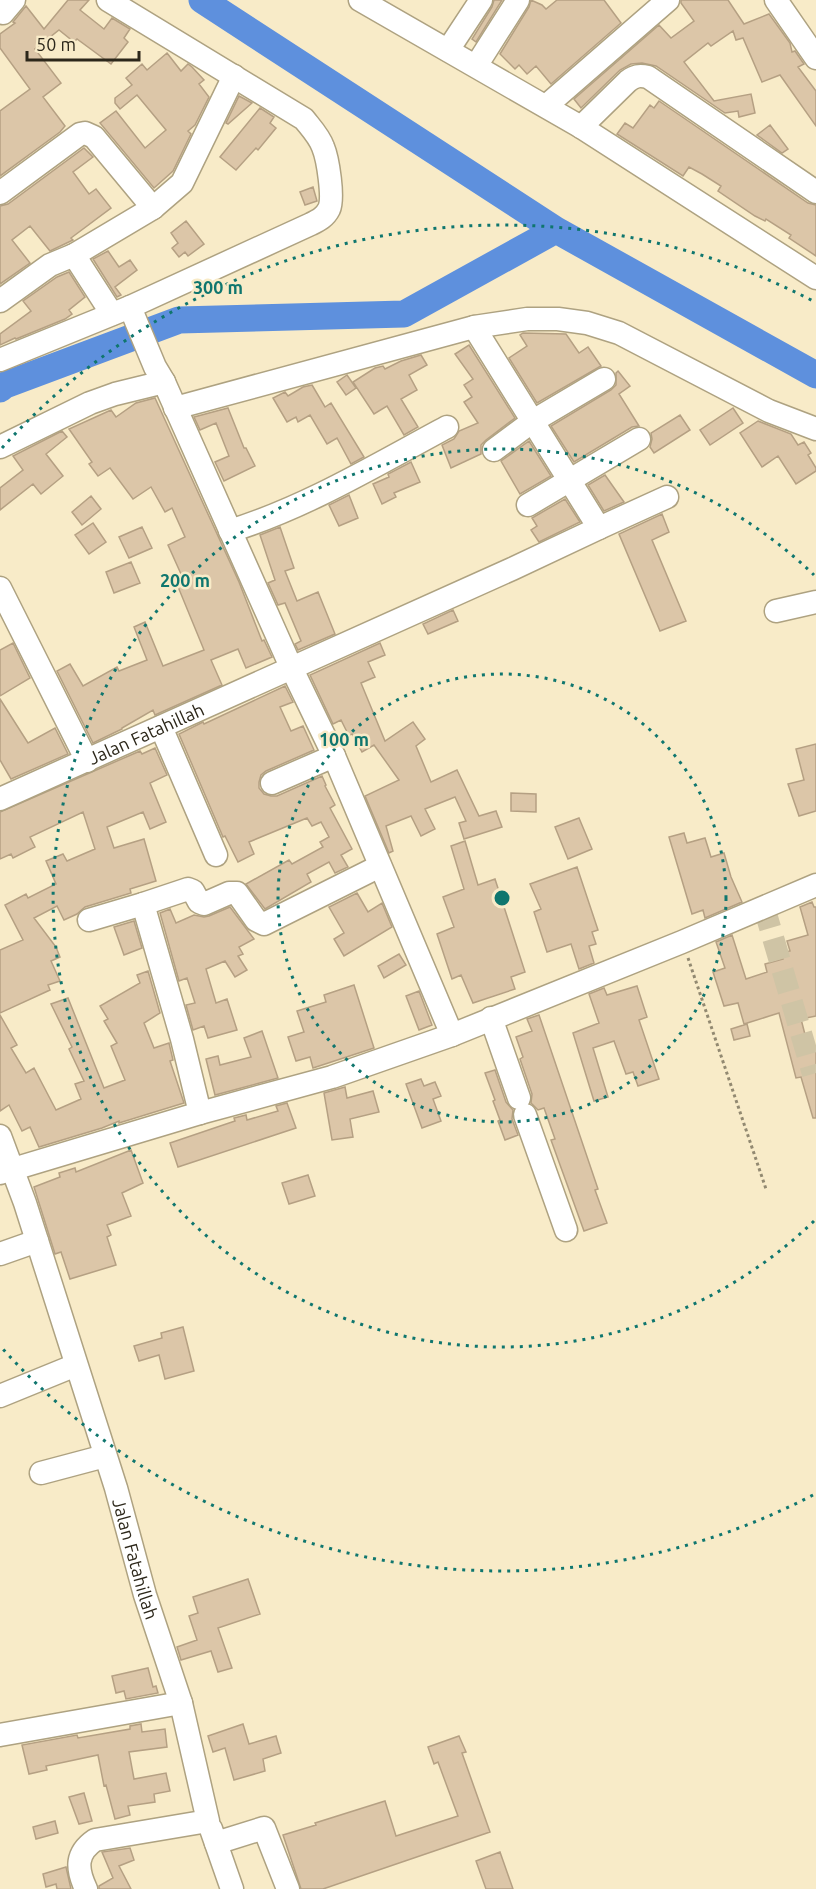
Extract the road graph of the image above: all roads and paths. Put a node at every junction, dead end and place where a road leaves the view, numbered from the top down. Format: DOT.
graph roads {
  1 [pos="108,0"];
  2 [pos="360,0"];
  3 [pos="481,0"];
  4 [pos="518,0"];
  5 [pos="668,0"];
  6 [pos="776,0"];
  7 [pos="448,50"];
  8 [pos="816,58"];
  9 [pos="476,66"];
  10 [pos="234,76"];
  11 [pos="546,106"];
  12 [pos="580,126"];
  13 [pos="816,192"];
  14 [pos="0,193"];
  15 [pos="153,208"];
  16 [pos="74,255"];
  17 [pos="816,278"];
  18 [pos="0,302"];
  19 [pos="125,313"];
  20 [pos="474,327"];
  21 [pos="0,360"];
  22 [pos="159,375"];
  23 [pos="604,379"];
  24 [pos="175,408"];
  25 [pos="533,421"];
  26 [pos="447,426"];
  27 [pos="816,429"];
  28 [pos="639,439"];
  29 [pos="0,447"];
  30 [pos="494,450"];
  31 [pos="571,480"];
  32 [pos="666,497"];
  33 [pos="528,505"];
  34 [pos="599,528"];
  35 [pos="230,531"];
  36 [pos="0,588"];
  37 [pos="816,603"];
  38 [pos="776,611"];
  39 [pos="291,668"];
  40 [pos="161,727"];
  41 [pos="334,756"];
  42 [pos="87,761"];
  43 [pos="272,783"];
  44 [pos="0,799"];
  45 [pos="216,855"];
  46 [pos="380,866"];
  47 [pos="816,885"];
  48 [pos="143,904"];
  49 [pos="88,920"];
  50 [pos="682,942"];
  51 [pos="491,1018"];
  52 [pos="452,1035"];
  53 [pos="200,1113"];
  54 [pos="0,1136"];
  55 [pos="6,1171"];
  56 [pos="766,1189"];
  57 [pos="566,1230"];
  58 [pos="37,1241"];
  59 [pos="0,1254"];
  60 [pos="76,1365"];
  61 [pos="0,1396"];
  62 [pos="105,1456"];
  63 [pos="41,1473"];
  64 [pos="181,1702"];
  65 [pos="0,1735"];
  66 [pos="212,1832"];
  67 [pos="86,1889"];
  68 [pos="232,1889"];
  69 [pos="288,1889"];
  1 -- 10 [label="street"];
  2 -- 7 [label="street"];
  3 -- 7 [label="street"];
  4 -- 9 [label="street"];
  5 -- 11 [label="street"];
  6 -- 8 [label="street"];
  7 -- 9 [label="street"];
  9 -- 11 [label="street"];
  10 -- 15 [label="street"];
  10 -- 19 [label="street"];
  11 -- 12 [label="street"];
  12 -- 13 [label="street"];
  12 -- 17 [label="street"];
  14 -- 15 [label="street"];
  15 -- 16 [label="street"];
  16 -- 18 [label="street"];
  16 -- 19 [label="street"];
  19 -- 21 [label="street"];
  19 -- 22 [label="street"];
  20 -- 24 [label="street"];
  20 -- 25 [label="street"];
  20 -- 27 [label="street"];
  22 -- 24 [label="street"];
  22 -- 29 [label="street"];
  23 -- 25 [label="street"];
  24 -- 35 [label="street"];
  25 -- 30 [label="street"];
  25 -- 31 [label="street"];
  26 -- 35 [label="street"];
  28 -- 31 [label="street"];
  31 -- 33 [label="street"];
  31 -- 34 [label="street"];
  32 -- 34 [label="street, Jalan Fatahillah"];
  34 -- 39 [label="street, Jalan Fatahillah"];
  35 -- 39 [label="street"];
  36 -- 42 [label="street"];
  37 -- 38 [label="street"];
  39 -- 40 [label="street, Jalan Fatahillah"];
  39 -- 41 [label="street"];
  40 -- 42 [label="street, Jalan Fatahillah"];
  40 -- 45 [label="street"];
  41 -- 43 [label="street"];
  41 -- 46 [label="street"];
  42 -- 44 [label="street, Jalan Fatahillah"];
  46 -- 48 [label="street"];
  46 -- 52 [label="street"];
  47 -- 50 [label="street"];
  48 -- 49 [label="street"];
  48 -- 53 [label="street"];
  50 -- 51 [label="street"];
  50 -- 56 [label="path"];
  51 -- 52 [label="street"];
  51 -- 57 [label="street"];
  52 -- 53 [label="street"];
  53 -- 55 [label="street"];
  54 -- 55 [label="street, Jalan Fatahillah"];
  55 -- 58 [label="street, Jalan Fatahillah"];
  58 -- 59 [label="street"];
  58 -- 60 [label="street, Jalan Fatahillah"];
  60 -- 61 [label="street"];
  60 -- 62 [label="street, Jalan Fatahillah"];
  62 -- 63 [label="street"];
  62 -- 64 [label="street, Jalan Fatahillah"];
  64 -- 65 [label="street"];
  64 -- 66 [label="street, Jalan Fatahillah"];
  66 -- 67 [label="street"];
  66 -- 68 [label="street, Jalan Fatahillah"];
  66 -- 69 [label="street"];
}
